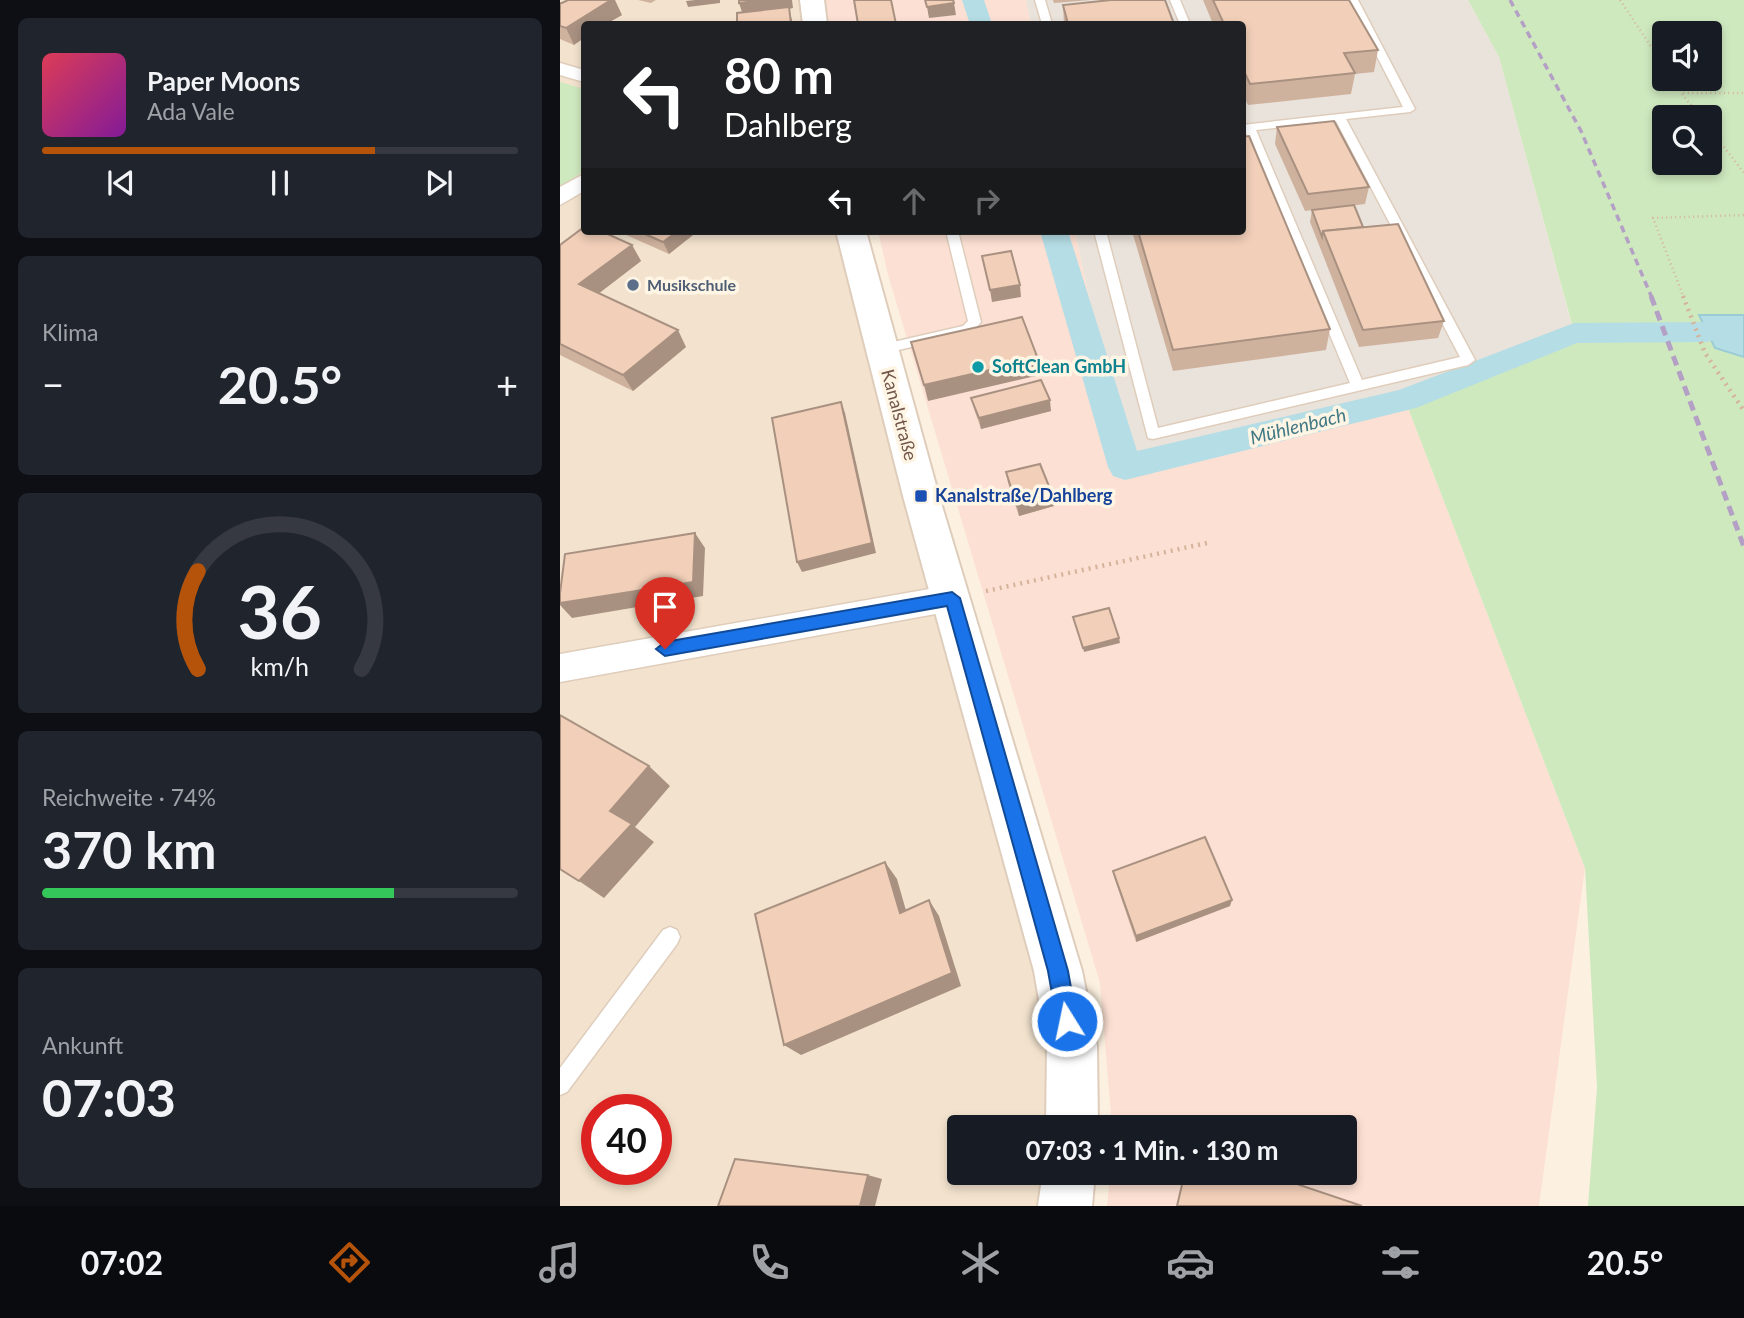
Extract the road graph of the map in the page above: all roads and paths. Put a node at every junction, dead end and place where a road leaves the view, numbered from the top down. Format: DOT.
graph roads {
  1 [pos="811,0"];
  2 [pos="1040,0"];
  3 [pos="1175,0"];
  4 [pos="1353,0"];
  5 [pos="1620,0"];
  6 [pos="814,21"];
  7 [pos="1046,21"];
  8 [pos="1184,21"];
  9 [pos="1652,48"];
  10 [pos="560,69"];
  11 [pos="581,75"];
  12 [pos="1682,93"];
  13 [pos="1744,93"];
  14 [pos="1692,105"];
  15 [pos="1339,117"];
  16 [pos="1246,128"];
  17 [pos="1722,145"];
  18 [pos="1744,173"];
  19 [pos="581,183"];
  20 [pos="560,198"];
  21 [pos="1744,215"];
  22 [pos="852,235"];
  23 [pos="953,235"];
  24 [pos="1101,235"];
  25 [pos="881,349"];
  26 [pos="1358,386"];
  27 [pos="1744,411"];
  28 [pos="1207,543"];
  29 [pos="952,598"];
  30 [pos="560,668"];
  31 [pos="670,937"];
  32 [pos="560,1085"];
  33 [pos="1072,1115"];
  34 [pos="1067,1185"];
  35 [pos="1065,1206"];
  1 -- 6 [label="street"];
  2 -- 7 [label="lane"];
  3 -- 8 [label="lane"];
  4 -- 15 [label="lane"];
  5 -- 9 [label="path"];
  10 -- 11 [label="street"];
  12 -- 13 [label="path"];
  12 -- 14 [label="path"];
  15 -- 16 [label="lane"];
  15 -- 26 [label="lane"];
  16 -- 26 [label="lane"];
  17 -- 18 [label="path"];
  19 -- 20 [label="street"];
  21 -- 27 [label="path"];
  22 -- 25 [label="street, Kanalstraße"];
  23 -- 25 [label="lane"];
  24 -- 26 [label="lane"];
  25 -- 29 [label="street, Kanalstraße"];
  28 -- 29 [label="path"];
  29 -- 30 [label="street"];
  29 -- 33 [label="street, Kanalstraße"];
  31 -- 32 [label="lane"];
  34 -- 35 [label="street"];
}
